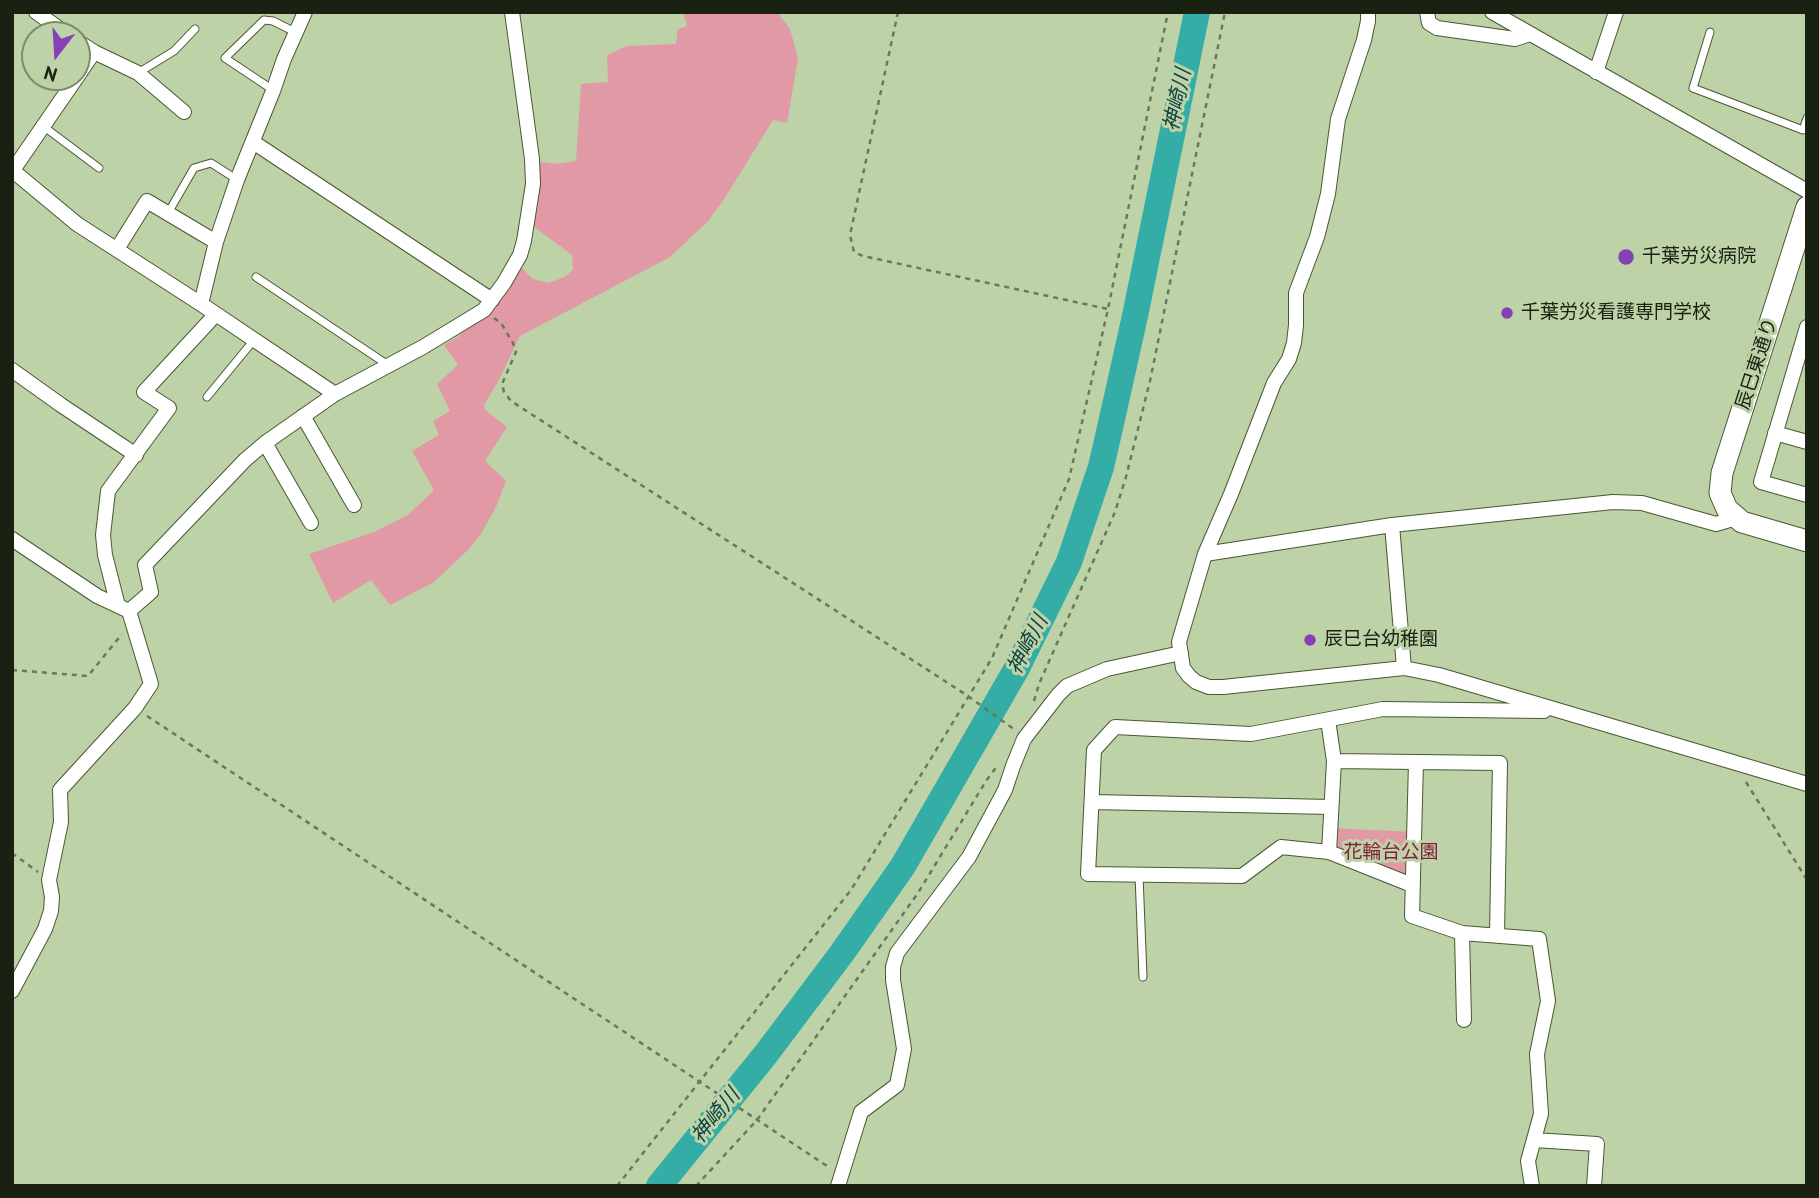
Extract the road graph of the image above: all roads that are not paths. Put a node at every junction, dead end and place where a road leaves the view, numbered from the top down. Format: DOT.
graph roads {
  1 [pos="305,12"];
  2 [pos="512,12"];
  3 [pos="1368,12"];
  4 [pos="1427,12"];
  5 [pos="1492,12"];
  6 [pos="1616,12"];
  7 [pos="195,29"];
  8 [pos="1710,32"];
  9 [pos="297,33"];
  10 [pos="1530,34"];
  11 [pos="91,50"];
  12 [pos="94,52"];
  13 [pos="91,56"];
  14 [pos="1596,72"];
  15 [pos="138,74"];
  16 [pos="67,91"];
  17 [pos="274,91"];
  18 [pos="184,112"];
  19 [pos="1807,118"];
  20 [pos="43,126"];
  21 [pos="253,142"];
  22 [pos="99,168"];
  23 [pos="13,170"];
  24 [pos="237,180"];
  25 [pos="1807,191"];
  26 [pos="1807,207"];
  27 [pos="167,213"];
  28 [pos="216,242"];
  29 [pos="117,249"];
  30 [pos="256,277"];
  31 [pos="201,304"];
  32 [pos="488,305"];
  33 [pos="216,314"];
  34 [pos="1807,327"];
  35 [pos="255,340"];
  36 [pos="1804,348"];
  37 [pos="389,366"];
  38 [pos="12,370"];
  39 [pos="335,394"];
  40 [pos="207,397"];
  41 [pos="303,416"];
  42 [pos="1775,433"];
  43 [pos="1807,442"];
  44 [pos="265,443"];
  45 [pos="136,455"];
  46 [pos="1807,495"];
  47 [pos="354,505"];
  48 [pos="1736,518"];
  49 [pos="311,523"];
  50 [pos="1392,525"];
  51 [pos="12,539"];
  52 [pos="1807,541"];
  53 [pos="1205,554"];
  54 [pos="126,613"];
  55 [pos="1181,653"];
  56 [pos="1404,668"];
  57 [pos="1563,711"];
  58 [pos="1328,720"];
  59 [pos="1334,761"];
  60 [pos="1416,762"];
  61 [pos="1807,784"];
  62 [pos="1091,802"];
  63 [pos="1331,807"];
  64 [pos="1329,852"];
  65 [pos="1139,875"];
  66 [pos="1412,885"];
  67 [pos="1462,933"];
  68 [pos="1497,935"];
  69 [pos="1143,977"];
  70 [pos="12,991"];
  71 [pos="1464,1020"];
  72 [pos="1534,1140"];
  73 [pos="840,1181"];
  74 [pos="1532,1186"];
  75 [pos="1594,1186"];
  1 -- 9 [label="street"];
  2 -- 32 [label="street"];
  3 -- 53 [label="street"];
  4 -- 10 [label="street"];
  5 -- 10 [label="street"];
  6 -- 14 [label="street"];
  7 -- 15 [label="lane"];
  8 -- 19 [label="lane"];
  9 -- 17 [label="street"];
  9 -- 17 [label="lane"];
  10 -- 14 [label="street"];
  11 -- 12 [label="street"];
  12 -- 13 [label="street"];
  12 -- 15 [label="street"];
  14 -- 25 [label="street"];
  15 -- 18 [label="street"];
  16 -- 20 [label="street"];
  17 -- 21 [label="street"];
  20 -- 22 [label="lane"];
  20 -- 23 [label="street"];
  21 -- 24 [label="street"];
  21 -- 32 [label="street"];
  23 -- 29 [label="street"];
  24 -- 27 [label="lane"];
  24 -- 28 [label="street"];
  26 -- 48 [label="street, 辰巳東通り"];
  27 -- 28 [label="street"];
  27 -- 29 [label="street"];
  28 -- 31 [label="street"];
  29 -- 31 [label="street"];
  30 -- 37 [label="lane"];
  31 -- 33 [label="street"];
  32 -- 37 [label="street"];
  33 -- 35 [label="street"];
  33 -- 45 [label="street"];
  34 -- 36 [label="street"];
  35 -- 39 [label="street"];
  35 -- 40 [label="lane"];
  36 -- 42 [label="street"];
  37 -- 39 [label="street"];
  38 -- 45 [label="street"];
  39 -- 41 [label="street"];
  41 -- 44 [label="street"];
  41 -- 47 [label="street"];
  42 -- 43 [label="street"];
  42 -- 46 [label="street"];
  44 -- 49 [label="street"];
  44 -- 54 [label="street"];
  45 -- 54 [label="street"];
  48 -- 50 [label="street"];
  48 -- 52 [label="street"];
  50 -- 53 [label="street"];
  50 -- 56 [label="street"];
  51 -- 54 [label="street"];
  53 -- 55 [label="street"];
  54 -- 70 [label="street"];
  55 -- 56 [label="street"];
  55 -- 73 [label="street"];
  56 -- 57 [label="street"];
  57 -- 58 [label="street"];
  57 -- 61 [label="street"];
  58 -- 59 [label="street"];
  58 -- 62 [label="street"];
  59 -- 60 [label="street"];
  59 -- 63 [label="street"];
  60 -- 66 [label="street"];
  60 -- 68 [label="street"];
  62 -- 63 [label="street"];
  62 -- 65 [label="street"];
  63 -- 64 [label="street"];
  64 -- 65 [label="street"];
  64 -- 66 [label="street"];
  65 -- 69 [label="lane"];
  66 -- 67 [label="street"];
  67 -- 68 [label="street"];
  67 -- 71 [label="street"];
  68 -- 72 [label="street"];
  72 -- 74 [label="street"];
  72 -- 75 [label="street"];
}
